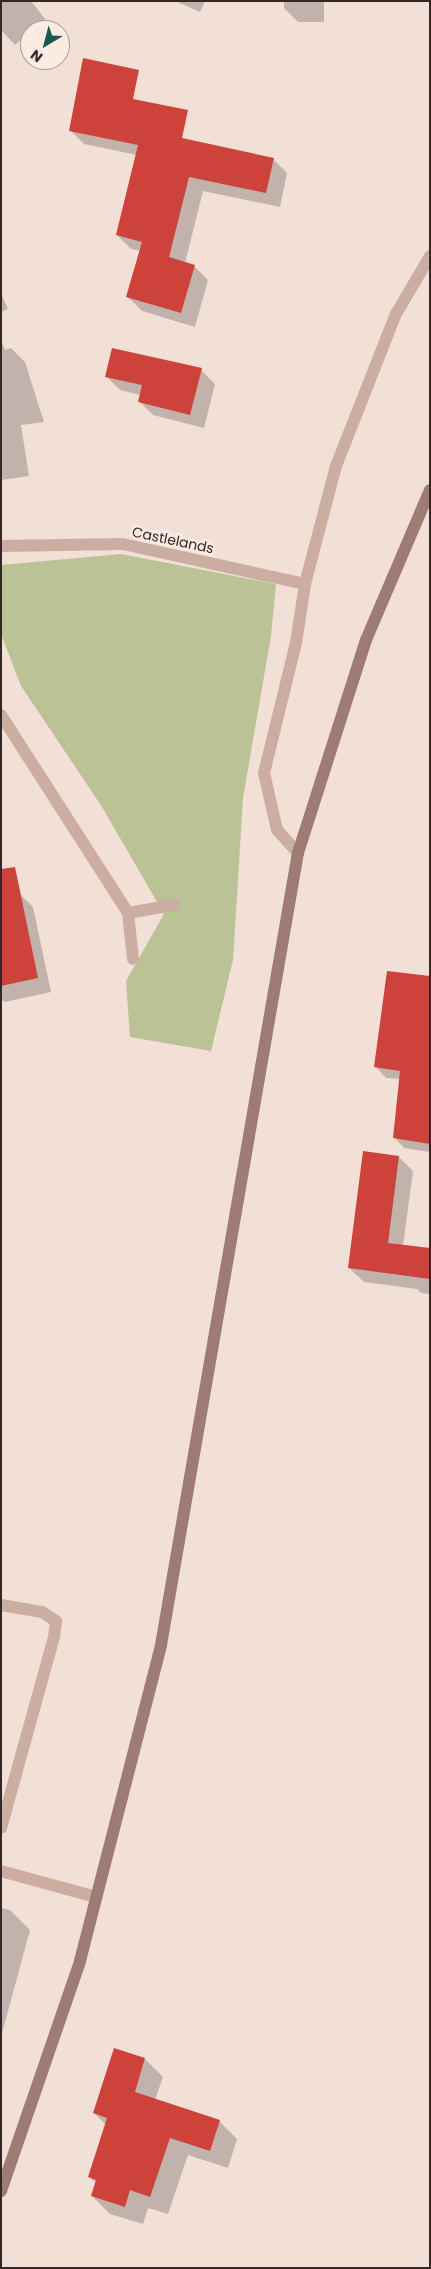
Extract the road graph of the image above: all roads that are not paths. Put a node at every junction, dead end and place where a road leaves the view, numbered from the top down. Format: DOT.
graph roads {
  1 [pos="430,256"];
  2 [pos="430,490"];
  3 [pos="1,546"];
  4 [pos="306,584"];
  5 [pos="1,716"];
  6 [pos="298,853"];
  7 [pos="174,906"];
  8 [pos="128,913"];
  9 [pos="133,959"];
  10 [pos="1,1605"];
  11 [pos="1,1828"];
  12 [pos="1,1872"];
  13 [pos="96,1897"];
  14 [pos="1,2191"];
  1 -- 4 [label="street"];
  2 -- 6 [label="main road"];
  3 -- 4 [label="street, Castlelands"];
  4 -- 6 [label="street"];
  5 -- 8 [label="street"];
  6 -- 13 [label="main road"];
  7 -- 8 [label="street"];
  8 -- 9 [label="street"];
  10 -- 11 [label="street"];
  12 -- 13 [label="street"];
  13 -- 14 [label="main road"];
}
